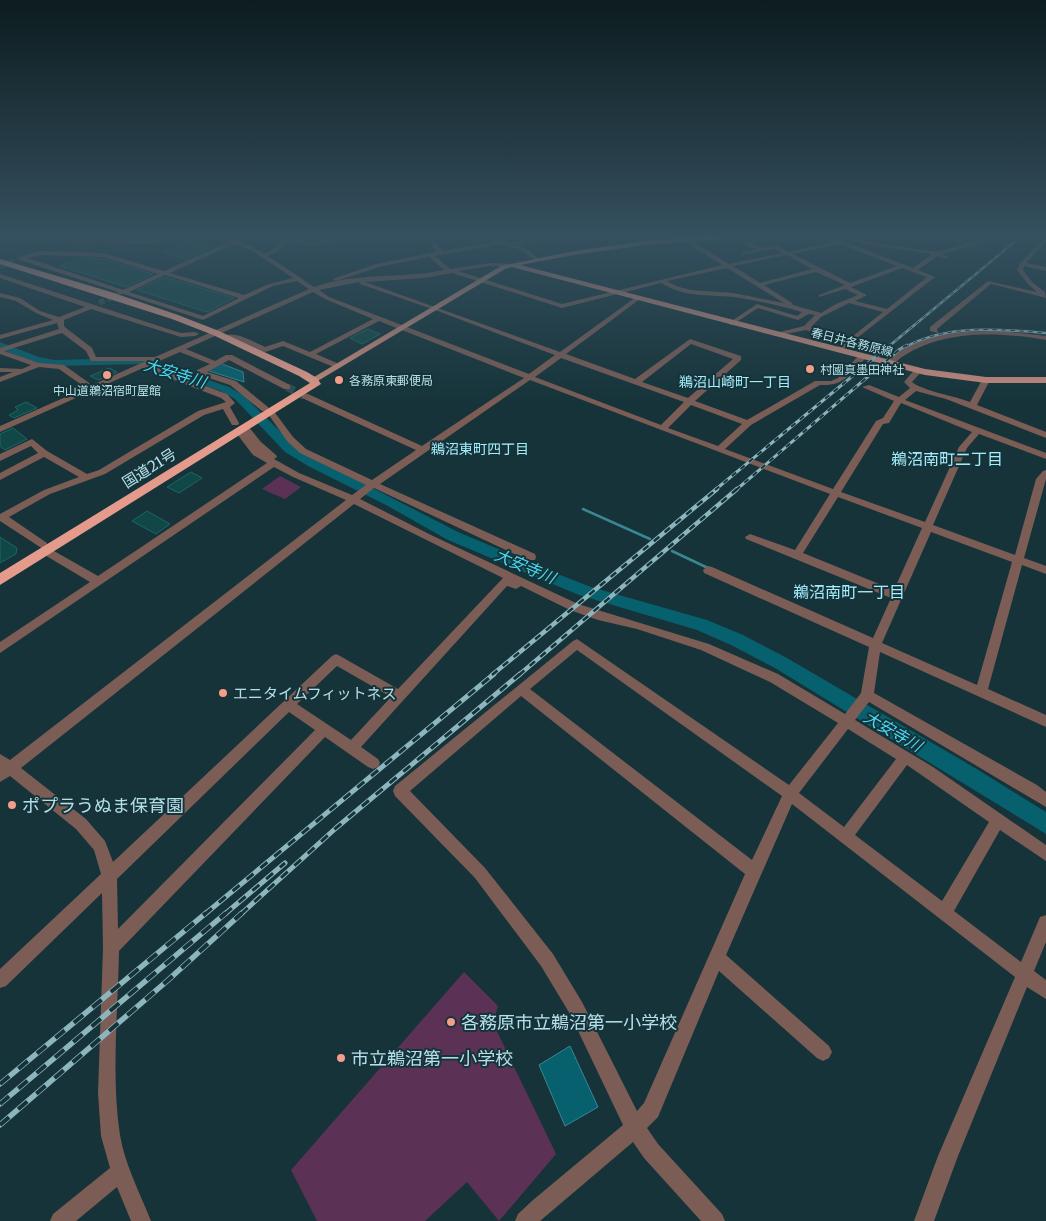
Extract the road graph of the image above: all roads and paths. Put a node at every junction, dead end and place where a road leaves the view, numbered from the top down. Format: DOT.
graph roads {
  1 [pos="44,291"];
  2 [pos="77,291"];
  3 [pos="98,291"];
  4 [pos="115,291"];
  5 [pos="126,291"];
  6 [pos="222,291"];
  7 [pos="259,291"];
  8 [pos="310,291"];
  9 [pos="317,291"];
  10 [pos="383,291"];
  11 [pos="465,291"];
  12 [pos="513,291"];
  13 [pos="610,291"];
  14 [pos="618,291"];
  15 [pos="686,291"];
  16 [pos="768,291"];
  17 [pos="835,291"];
  18 [pos="857,291"];
  19 [pos="915,291"];
  20 [pos="979,291"];
  21 [pos="1026,291"];
  22 [pos="614,292"];
  23 [pos="122,293"];
  24 [pos="0,295"];
  25 [pos="821,296"];
  26 [pos="1046,296"];
  27 [pos="246,298"];
  28 [pos="638,298"];
  29 [pos="850,301"];
  30 [pos="99,303"];
  31 [pos="91,307"];
  32 [pos="793,307"];
  33 [pos="436,309"];
  34 [pos="808,311"];
  35 [pos="888,311"];
  36 [pos="185,312"];
  37 [pos="819,315"];
  38 [pos="175,317"];
  39 [pos="378,319"];
  40 [pos="61,320"];
  41 [pos="732,323"];
  42 [pos="806,328"];
  43 [pos="403,329"];
  44 [pos="63,330"];
  45 [pos="935,331"];
  46 [pos="195,334"];
  47 [pos="776,334"];
  48 [pos="220,335"];
  49 [pos="0,336"];
  50 [pos="206,337"];
  51 [pos="1046,338"];
  52 [pos="848,342"];
  53 [pos="180,349"];
  54 [pos="839,350"];
  55 [pos="0,351"];
  56 [pos="309,355"];
  57 [pos="560,355"];
  58 [pos="862,356"];
  59 [pos="153,360"];
  60 [pos="216,364"];
  61 [pos="889,364"];
  62 [pos="38,365"];
  63 [pos="143,365"];
  64 [pos="336,366"];
  65 [pos="0,370"];
  66 [pos="24,370"];
  67 [pos="920,370"];
  68 [pos="289,375"];
  69 [pos="529,378"];
  70 [pos="0,380"];
  71 [pos="986,380"];
  72 [pos="1046,380"];
  73 [pos="312,382"];
  74 [pos="635,383"];
  75 [pos="287,387"];
  76 [pos="866,387"];
  77 [pos="91,388"];
  78 [pos="915,388"];
  79 [pos="305,396"];
  80 [pos="898,400"];
  81 [pos="689,402"];
  82 [pos="228,404"];
  83 [pos="972,406"];
  84 [pos="267,410"];
  85 [pos="748,423"];
  86 [pos="243,426"];
  87 [pos="662,429"];
  88 [pos="0,430"];
  89 [pos="978,431"];
  90 [pos="1046,435"];
  91 [pos="421,449"];
  92 [pos="720,450"];
  93 [pos="44,453"];
  94 [pos="1046,456"];
  95 [pos="0,458"];
  96 [pos="273,463"];
  97 [pos="1046,473"];
  98 [pos="0,477"];
  99 [pos="87,478"];
  100 [pos="371,485"];
  101 [pos="835,492"];
  102 [pos="341,495"];
  103 [pos="354,498"];
  104 [pos="1041,503"];
  105 [pos="1,517"];
  106 [pos="928,527"];
  107 [pos="750,537"];
  108 [pos="45,548"];
  109 [pos="797,555"];
  110 [pos="531,557"];
  111 [pos="1019,559"];
  112 [pos="708,570"];
  113 [pos="1046,570"];
  114 [pos="0,572"];
  115 [pos="0,580"];
  116 [pos="97,582"];
  117 [pos="542,591"];
  118 [pos="897,596"];
  119 [pos="875,646"];
  120 [pos="0,648"];
  121 [pos="521,689"];
  122 [pos="980,692"];
  123 [pos="399,696"];
  124 [pos="867,696"];
  125 [pos="289,705"];
  126 [pos="847,721"];
  127 [pos="1046,721"];
  128 [pos="324,729"];
  129 [pos="352,748"];
  130 [pos="902,761"];
  131 [pos="373,763"];
  132 [pos="3,768"];
  133 [pos="790,794"];
  134 [pos="1046,800"];
  135 [pos="996,824"];
  136 [pos="845,837"];
  137 [pos="1046,854"];
  138 [pos="754,871"];
  139 [pos="109,876"];
  140 [pos="944,913"];
  141 [pos="1046,923"];
  142 [pos="111,948"];
  143 [pos="717,958"];
  144 [pos="1025,975"];
  145 [pos="0,980"];
  146 [pos="1046,991"];
  147 [pos="822,1052"];
  148 [pos="635,1128"];
  149 [pos="121,1172"];
  150 [pos="60,1221"];
  151 [pos="141,1221"];
  152 [pos="525,1221"];
  153 [pos="715,1221"];
  154 [pos="924,1221"];
  1 -- 31 [label="street"];
  2 -- 46 [label="highway"];
  3 -- 38 [label="highway"];
  4 -- 23 [label="street"];
  5 -- 23 [label="street"];
  6 -- 27 [label="street"];
  7 -- 27 [label="street"];
  8 -- 48 [label="street"];
  9 -- 39 [label="street"];
  10 -- 33 [label="street"];
  11 -- 33 [label="main road"];
  12 -- 22 [label="street"];
  13 -- 22 [label="main road, 春日井各務原線"];
  14 -- 22 [label="street"];
  15 -- 32 [label="street"];
  16 -- 32 [label="street"];
  17 -- 25 [label="street"];
  18 -- 29 [label="street"];
  19 -- 35 [label="street"];
  20 -- 45 [label="street"];
  21 -- 26 [label="street"];
  22 -- 28 [label="main road, 春日井各務原線"];
  23 -- 36 [label="street"];
  24 -- 40 [label="street"];
  27 -- 36 [label="street"];
  28 -- 41 [label="main road, 春日井各務原線"];
  28 -- 57 [label="street"];
  29 -- 35 [label="street"];
  29 -- 37 [label="street"];
  30 -- 31 [label="street"];
  31 -- 40 [label="street"];
  31 -- 46 [label="street"];
  32 -- 34 [label="street"];
  33 -- 43 [label="main road"];
  33 -- 57 [label="street"];
  34 -- 37 [label="street"];
  34 -- 41 [label="street"];
  35 -- 52 [label="street"];
  36 -- 38 [label="street"];
  37 -- 42 [label="street"];
  38 -- 48 [label="highway"];
  39 -- 43 [label="street"];
  39 -- 56 [label="street"];
  40 -- 44 [label="street"];
  40 -- 49 [label="street"];
  41 -- 47 [label="main road, 春日井各務原線"];
  42 -- 47 [label="street"];
  42 -- 52 [label="street"];
  43 -- 64 [label="main road"];
  43 -- 69 [label="street"];
  43 -- 73 [label="main road"];
  44 -- 55 [label="street"];
  44 -- 59 [label="street"];
  46 -- 50 [label="highway"];
  47 -- 54 [label="main road, 春日井各務原線"];
  48 -- 50 [label="street"];
  48 -- 56 [label="street"];
  48 -- 73 [label="highway"];
  50 -- 53 [label="street"];
  50 -- 68 [label="highway"];
  51 -- 61 [label="street"];
  52 -- 54 [label="street"];
  53 -- 59 [label="street"];
  53 -- 60 [label="street"];
  54 -- 58 [label="main road, 春日井各務原線"];
  55 -- 62 [label="street"];
  56 -- 64 [label="street"];
  57 -- 69 [label="street"];
  57 -- 74 [label="street"];
  58 -- 61 [label="main road, 春日井各務原線"];
  58 -- 85 [label="street"];
  59 -- 63 [label="street"];
  60 -- 75 [label="street"];
  60 -- 84 [label="street"];
  61 -- 67 [label="main road, 春日井各務原線"];
  62 -- 66 [label="street"];
  62 -- 77 [label="street"];
  63 -- 77 [label="street"];
  63 -- 82 [label="street"];
  64 -- 73 [label="main road"];
  65 -- 66 [label="street"];
  66 -- 70 [label="street"];
  67 -- 71 [label="main road, 春日井各務原線"];
  67 -- 78 [label="street"];
  68 -- 73 [label="highway"];
  68 -- 84 [label="highway"];
  69 -- 87 [label="street"];
  69 -- 91 [label="street"];
  71 -- 72 [label="main road, 春日井各務原線"];
  71 -- 83 [label="street"];
  73 -- 84 [label="highway, 国道21号"];
  74 -- 81 [label="street"];
  74 -- 81 [label="street"];
  76 -- 80 [label="street"];
  77 -- 88 [label="street"];
  78 -- 80 [label="street"];
  78 -- 83 [label="street"];
  79 -- 91 [label="street"];
  80 -- 89 [label="street"];
  80 -- 101 [label="street"];
  81 -- 85 [label="street"];
  81 -- 87 [label="street"];
  82 -- 86 [label="street"];
  82 -- 99 [label="street"];
  83 -- 90 [label="street"];
  84 -- 86 [label="highway, 国道21号"];
  84 -- 100 [label="street"];
  85 -- 92 [label="street"];
  86 -- 96 [label="street"];
  86 -- 102 [label="street"];
  86 -- 108 [label="highway, 国道21号"];
  87 -- 92 [label="street"];
  89 -- 94 [label="street"];
  89 -- 106 [label="street"];
  91 -- 100 [label="street"];
  92 -- 101 [label="street"];
  93 -- 95 [label="street"];
  93 -- 98 [label="street"];
  93 -- 99 [label="street"];
  96 -- 102 [label="street"];
  96 -- 116 [label="street"];
  97 -- 104 [label="street"];
  99 -- 105 [label="street"];
  100 -- 103 [label="street"];
  100 -- 110 [label="street"];
  101 -- 106 [label="street"];
  101 -- 109 [label="street"];
  102 -- 103 [label="street"];
  103 -- 117 [label="street"];
  103 -- 132 [label="street"];
  104 -- 111 [label="street"];
  105 -- 108 [label="street"];
  106 -- 111 [label="street"];
  106 -- 118 [label="street"];
  107 -- 109 [label="street"];
  108 -- 114 [label="highway, 国道21号"];
  108 -- 115 [label="highway, 国道21号"];
  108 -- 116 [label="street"];
  109 -- 118 [label="street"];
  111 -- 113 [label="street"];
  111 -- 122 [label="street"];
  112 -- 119 [label="street"];
  116 -- 120 [label="street"];
  117 -- 123 [label="street"];
  117 -- 126 [label="street"];
  118 -- 119 [label="street"];
  119 -- 122 [label="street"];
  119 -- 124 [label="street"];
  121 -- 133 [label="street"];
  121 -- 138 [label="street"];
  121 -- 148 [label="street"];
  122 -- 127 [label="street"];
  123 -- 125 [label="street"];
  123 -- 129 [label="street"];
  124 -- 126 [label="street"];
  124 -- 134 [label="street"];
  125 -- 128 [label="street"];
  125 -- 139 [label="street"];
  126 -- 133 [label="street"];
  126 -- 137 [label="street"];
  128 -- 129 [label="street"];
  128 -- 142 [label="street"];
  129 -- 131 [label="street"];
  130 -- 136 [label="street"];
  132 -- 139 [label="street"];
  133 -- 136 [label="street"];
  133 -- 138 [label="street"];
  135 -- 140 [label="street"];
  136 -- 140 [label="street"];
  138 -- 143 [label="street"];
  139 -- 142 [label="street"];
  139 -- 145 [label="street"];
  140 -- 144 [label="street"];
  141 -- 144 [label="street"];
  142 -- 149 [label="street"];
  143 -- 147 [label="street"];
  143 -- 148 [label="street"];
  144 -- 146 [label="street"];
  144 -- 154 [label="street"];
  148 -- 152 [label="street"];
  148 -- 153 [label="street"];
  149 -- 150 [label="street"];
  149 -- 151 [label="street"];
}
